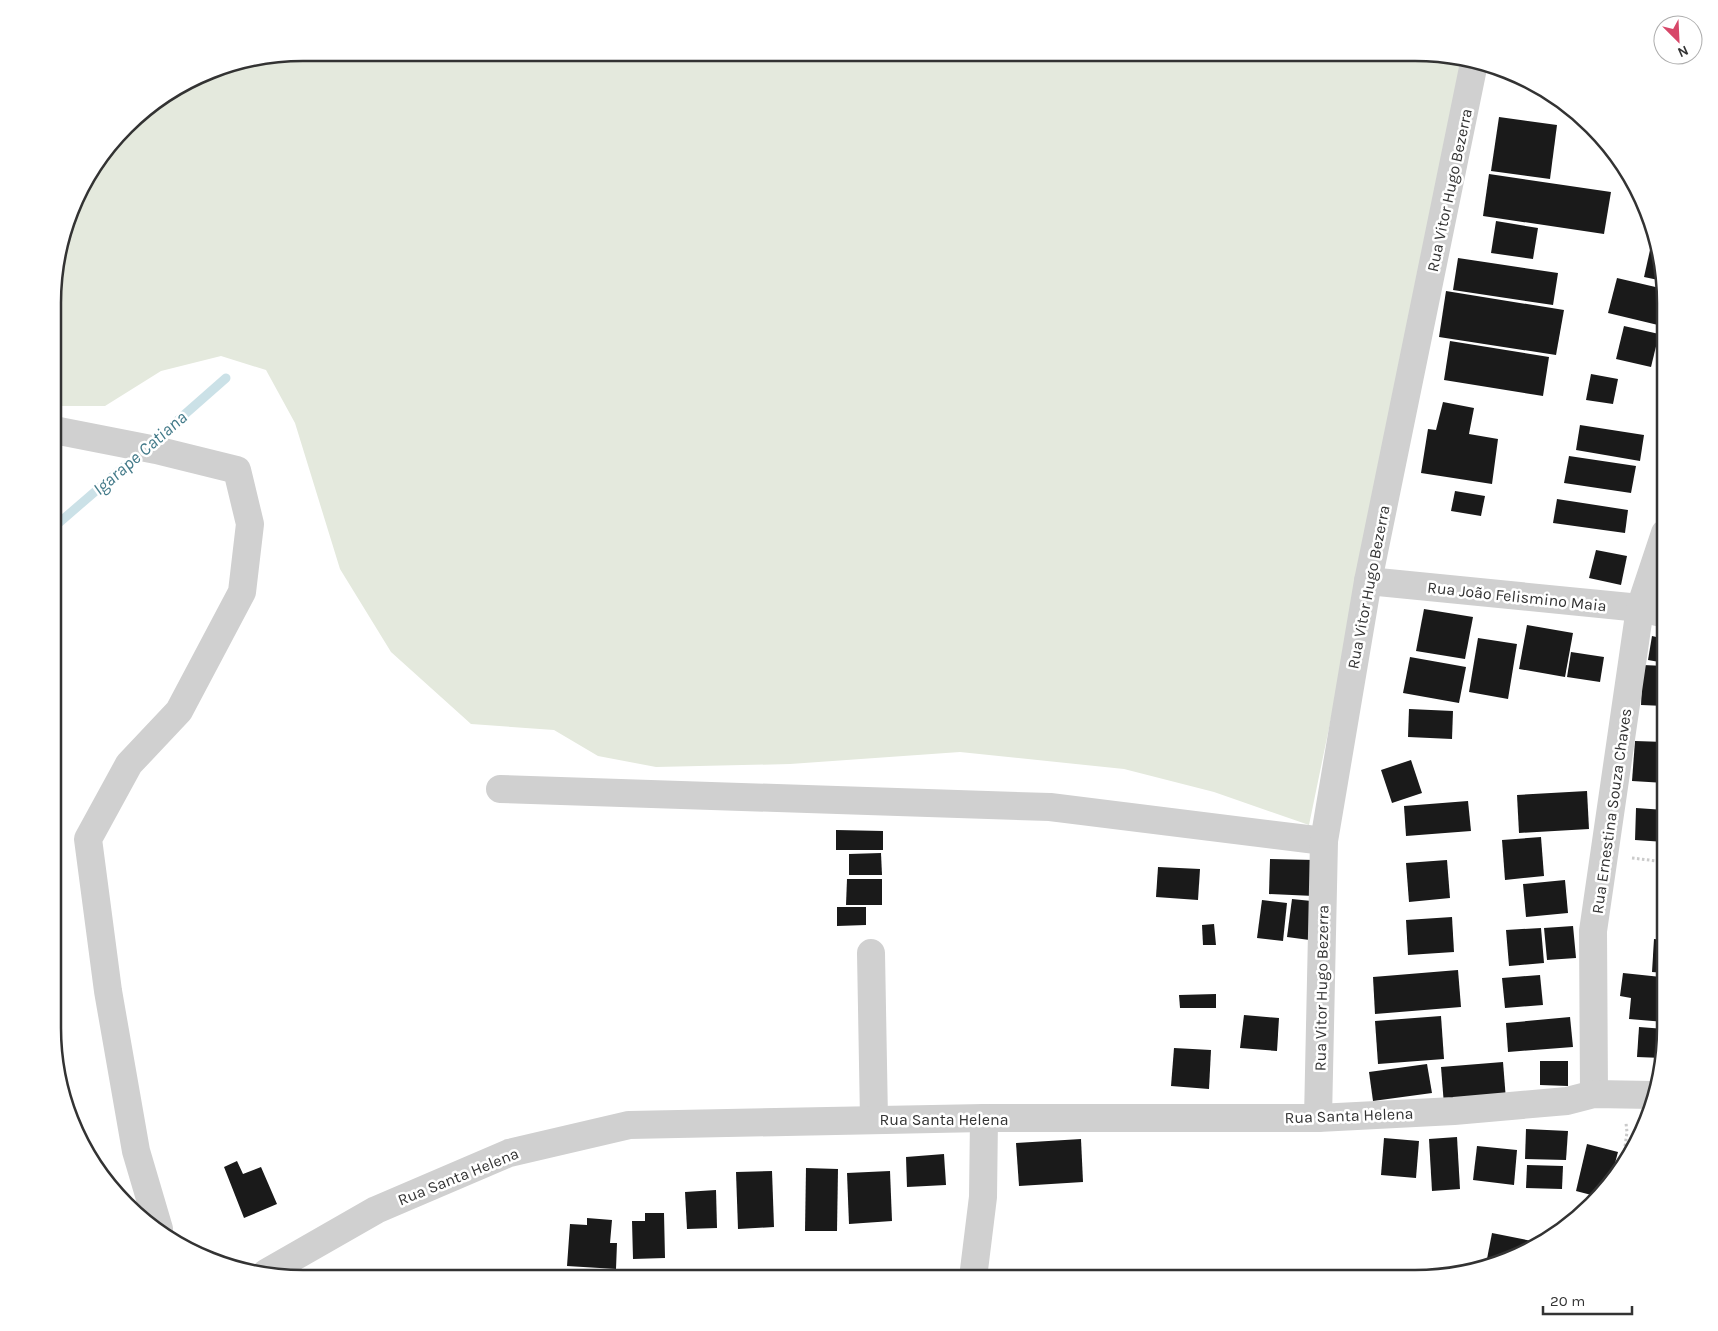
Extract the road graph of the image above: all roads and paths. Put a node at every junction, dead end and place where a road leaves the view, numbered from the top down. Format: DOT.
graph roads {
  1 [pos="1473,68"];
  2 [pos="61,431"];
  3 [pos="1368,581"];
  4 [pos="1657,581"];
  5 [pos="1652,611"];
  6 [pos="500,789"];
  7 [pos="1324,841"];
  8 [pos="871,953"];
  9 [pos="1594,1094"];
  10 [pos="1623,1095"];
  11 [pos="1648,1095"];
  12 [pos="984,1118"];
  13 [pos="1318,1118"];
  14 [pos="874,1119"];
  15 [pos="1626,1146"];
  16 [pos="156,1220"];
  17 [pos="274,1268"];
  18 [pos="974,1270"];
  1 -- 3 [label="street, Rua Vitor Hugo Bezerra"];
  2 -- 16 [label="street"];
  3 -- 5 [label="street, Rua João Felismino Maia"];
  3 -- 7 [label="street, Rua Vitor Hugo Bezerra"];
  4 -- 5 [label="street, Rua Ernestina Souza Chaves"];
  5 -- 9 [label="street, Rua Ernestina Souza Chaves"];
  6 -- 7 [label="street"];
  7 -- 13 [label="street, Rua Vitor Hugo Bezerra"];
  8 -- 14 [label="street"];
  9 -- 10 [label="street, Rua Santa Helena"];
  9 -- 13 [label="street, Rua Santa Helena"];
  10 -- 11 [label="street, Rua Santa Helena"];
  10 -- 15 [label="path"];
  12 -- 13 [label="street, Rua Santa Helena"];
  12 -- 14 [label="street, Rua Santa Helena"];
  12 -- 18 [label="street"];
  14 -- 17 [label="street, Rua Santa Helena"];
}
